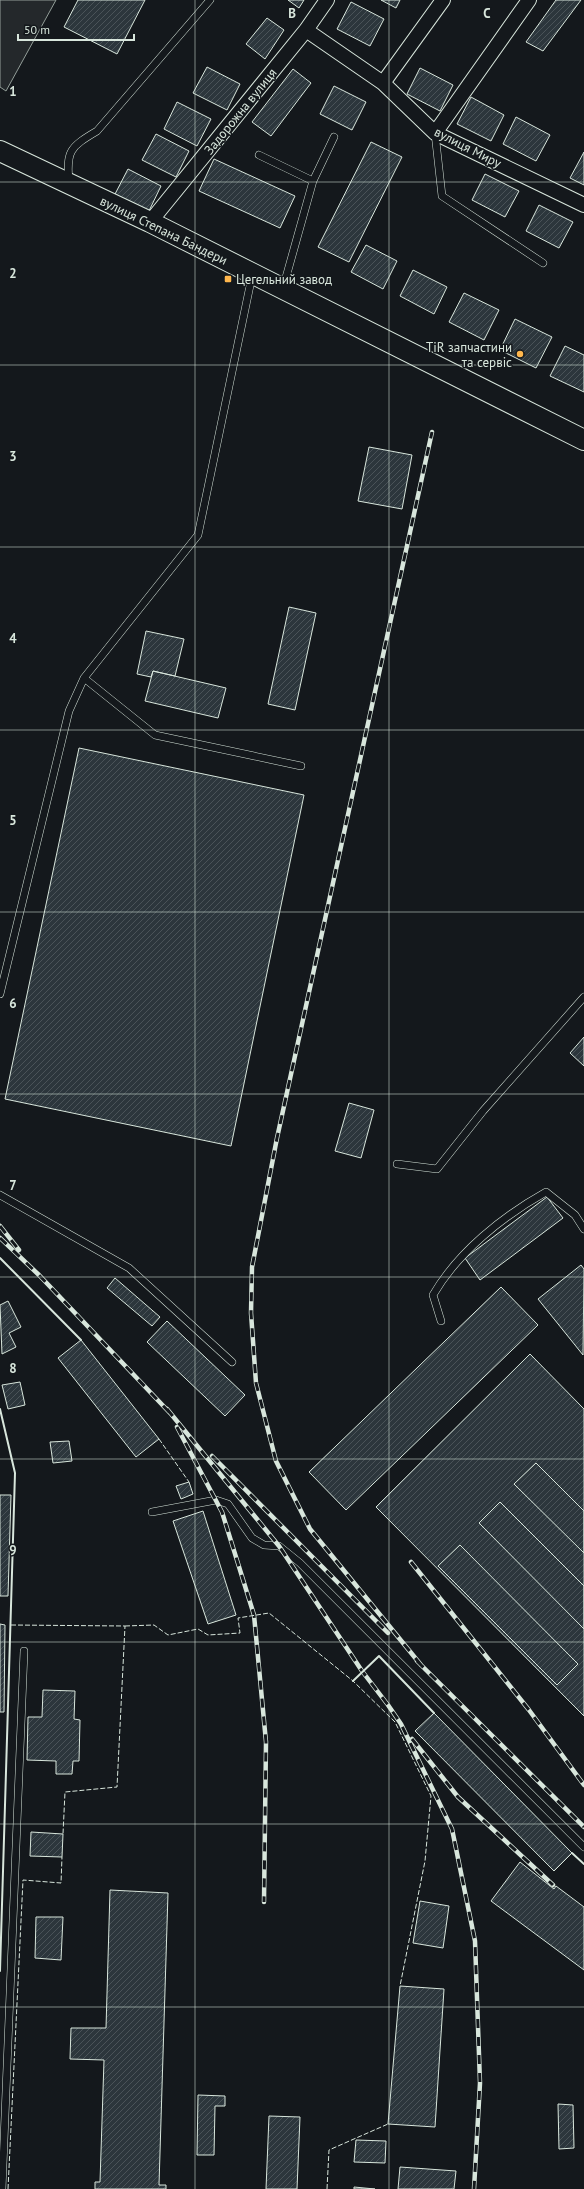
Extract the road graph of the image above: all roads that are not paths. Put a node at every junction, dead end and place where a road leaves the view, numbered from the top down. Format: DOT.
graph roads {
  1 [pos="210,0"];
  2 [pos="328,0"];
  3 [pos="443,0"];
  4 [pos="529,0"];
  5 [pos="306,30"];
  6 [pos="383,83"];
  7 [pos="435,132"];
  8 [pos="334,137"];
  9 [pos="0,151"];
  10 [pos="259,155"];
  11 [pos="313,181"];
  12 [pos="70,184"];
  13 [pos="584,205"];
  14 [pos="150,222"];
  15 [pos="543,263"];
  16 [pos="253,274"];
  17 [pos="283,289"];
  18 [pos="584,440"];
  19 [pos="84,678"];
  20 [pos="301,766"];
  21 [pos="0,994"];
  22 [pos="584,996"];
  23 [pos="397,1164"];
  24 [pos="0,1195"];
  25 [pos="584,1229"];
  26 [pos="441,1321"];
  27 [pos="232,1362"];
  28 [pos="152,1512"];
  29 [pos="24,1651"];
  30 [pos="584,1847"];
  31 [pos="2,2189"];
  1 -- 12 [label="lane"];
  2 -- 5 [label="street, Задорожна вулиця"];
  3 -- 6 [label="street"];
  4 -- 7 [label="street"];
  5 -- 6 [label="street, вулиця Миру"];
  5 -- 14 [label="street, Задорожна вулиця"];
  6 -- 7 [label="street, вулиця Миру"];
  7 -- 13 [label="street, вулиця Миру"];
  7 -- 15 [label="lane"];
  8 -- 11 [label="lane"];
  9 -- 12 [label="street, вулиця Степана Бандери"];
  10 -- 11 [label="lane"];
  11 -- 17 [label="lane"];
  12 -- 14 [label="street, вулиця Степана Бандери"];
  14 -- 16 [label="street, вулиця Степана Бандери"];
  16 -- 17 [label="street, вулиця Степана Бандери"];
  16 -- 19 [label="lane"];
  17 -- 18 [label="street, вулиця Степана Бандери"];
  19 -- 20 [label="lane"];
  19 -- 21 [label="lane"];
  22 -- 23 [label="lane"];
  24 -- 27 [label="lane"];
  25 -- 26 [label="lane"];
  28 -- 30 [label="lane"];
  29 -- 31 [label="lane"];
}
